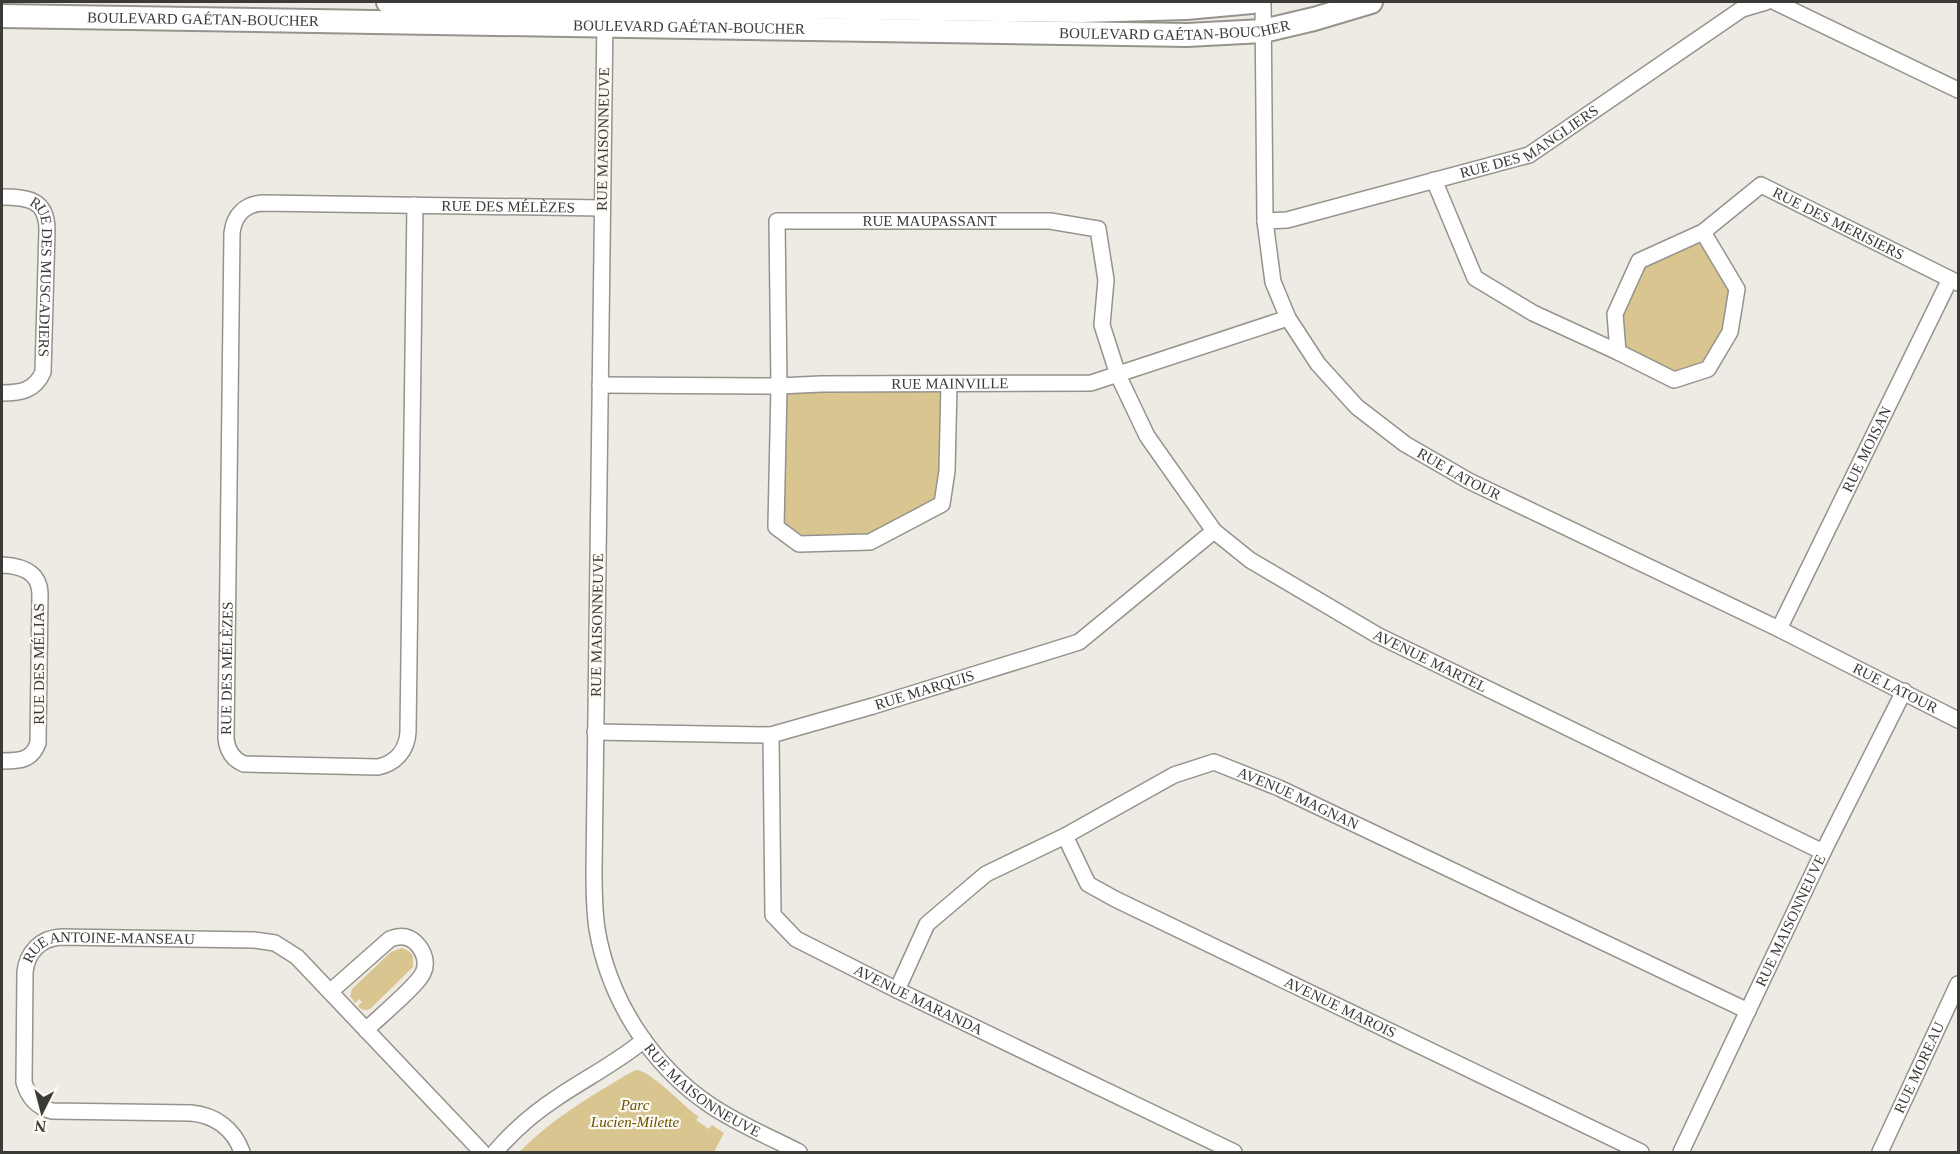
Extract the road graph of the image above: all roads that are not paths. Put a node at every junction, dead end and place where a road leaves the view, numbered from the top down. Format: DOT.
graph roads {
  1 [pos="388,2"];
  2 [pos="1252,2"];
  3 [pos="1263,2"];
  4 [pos="1371,2"];
  5 [pos="1766,2"];
  6 [pos="1775,2"];
  7 [pos="1081,6"];
  8 [pos="145,10"];
  9 [pos="910,14"];
  10 [pos="2,16"];
  11 [pos="605,16"];
  12 [pos="1263,31"];
  13 [pos="1082,34"];
  14 [pos="1959,90"];
  15 [pos="1434,180"];
  16 [pos="2,197"];
  17 [pos="415,205"];
  18 [pos="602,208"];
  19 [pos="1265,221"];
  20 [pos="1703,232"];
  21 [pos="1954,281"];
  22 [pos="1288,318"];
  23 [pos="1618,351"];
  24 [pos="1118,375"];
  25 [pos="600,385"];
  26 [pos="949,385"];
  27 [pos="779,387"];
  28 [pos="2,393"];
  29 [pos="1214,531"];
  30 [pos="2,566"];
  31 [pos="1779,629"];
  32 [pos="1904,692"];
  33 [pos="1959,720"];
  34 [pos="596,732"];
  35 [pos="771,735"];
  36 [pos="2,761"];
  37 [pos="1065,836"];
  38 [pos="1823,852"];
  39 [pos="1959,984"];
  40 [pos="897,990"];
  41 [pos="331,991"];
  42 [pos="1748,1011"];
  43 [pos="366,1030"];
  44 [pos="644,1040"];
  45 [pos="242,1152"];
  46 [pos="482,1152"];
  47 [pos="495,1152"];
  48 [pos="799,1152"];
  49 [pos="1234,1152"];
  50 [pos="1641,1152"];
  51 [pos="1681,1152"];
  52 [pos="1880,1152"];
  1 -- 11 [label="street, BOULEVARD GAÉTAN-BOUCHER"];
  2 -- 7 [label="street, BOULEVARD GAÉTAN-BOUCHER"];
  3 -- 12 [label="street, RUE LATOUR"];
  4 -- 12 [label="street, BOULEVARD GAÉTAN-BOUCHER"];
  5 -- 15 [label="street, RUE DES MANGLIERS"];
  6 -- 14 [label="street"];
  7 -- 9 [label="street, BOULEVARD GAÉTAN-BOUCHER"];
  7 -- 13 [label="street"];
  8 -- 10 [label="street, BOULEVARD GAÉTAN-BOUCHER"];
  8 -- 11 [label="street, BOULEVARD GAÉTAN-BOUCHER"];
  9 -- 11 [label="street, BOULEVARD GAÉTAN-BOUCHER"];
  9 -- 13 [label="street, BOULEVARD GAÉTAN-BOUCHER"];
  11 -- 18 [label="street, RUE MAISONNEUVE"];
  12 -- 13 [label="street, BOULEVARD GAÉTAN-BOUCHER"];
  12 -- 19 [label="street, RUE LATOUR"];
  15 -- 19 [label="street, RUE DES MANGLIERS"];
  15 -- 23 [label="street"];
  16 -- 28 [label="street, RUE DES MUSCADIERS"];
  17 -- 17 [label="street, RUE DES MÉLÈZES"];
  17 -- 18 [label="street, RUE DES MÉLÈZES"];
  18 -- 25 [label="street, RUE MAISONNEUVE"];
  19 -- 22 [label="street, RUE LATOUR"];
  20 -- 21 [label="street, RUE DES MERISIERS"];
  20 -- 23 [label="street, RUE DES MERISIERS"];
  20 -- 23 [label="street"];
  21 -- 31 [label="street, RUE MOISAN"];
  22 -- 24 [label="street, RUE MAINVILLE"];
  22 -- 31 [label="street, RUE LATOUR"];
  24 -- 26 [label="street, RUE MAINVILLE"];
  24 -- 27 [label="street, RUE MAUPASSANT"];
  24 -- 29 [label="street, AVENUE MARTEL"];
  25 -- 27 [label="street, RUE MAINVILLE"];
  25 -- 34 [label="street, RUE MAISONNEUVE"];
  26 -- 27 [label="street, RUE MAINVILLE"];
  26 -- 27 [label="street"];
  29 -- 35 [label="street, RUE MARQUIS"];
  29 -- 38 [label="street, AVENUE MARTEL"];
  30 -- 36 [label="street, RUE DES MÉLIAS"];
  31 -- 32 [label="street, RUE LATOUR"];
  32 -- 33 [label="street, RUE LATOUR"];
  32 -- 38 [label="street, RUE MAISONNEUVE"];
  34 -- 35 [label="street, RUE MARQUIS"];
  34 -- 44 [label="street, RUE MAISONNEUVE"];
  35 -- 40 [label="street, AVENUE MARANDA"];
  37 -- 40 [label="street, AVENUE MAGNAN"];
  37 -- 42 [label="street, AVENUE MAGNAN"];
  37 -- 50 [label="street, AVENUE MAROIS"];
  38 -- 42 [label="street, RUE MAISONNEUVE"];
  39 -- 52 [label="street, RUE MOREAU"];
  40 -- 49 [label="street, AVENUE MARANDA"];
  41 -- 43 [label="street, RUE ANTOINE-MANSEAU"];
  41 -- 43 [label="street"];
  41 -- 45 [label="street, RUE ANTOINE-MANSEAU"];
  42 -- 51 [label="street, RUE MAISONNEUVE"];
  43 -- 46 [label="street, RUE ANTOINE-MANSEAU"];
  44 -- 47 [label="street"];
  44 -- 48 [label="street, RUE MAISONNEUVE"];
}
